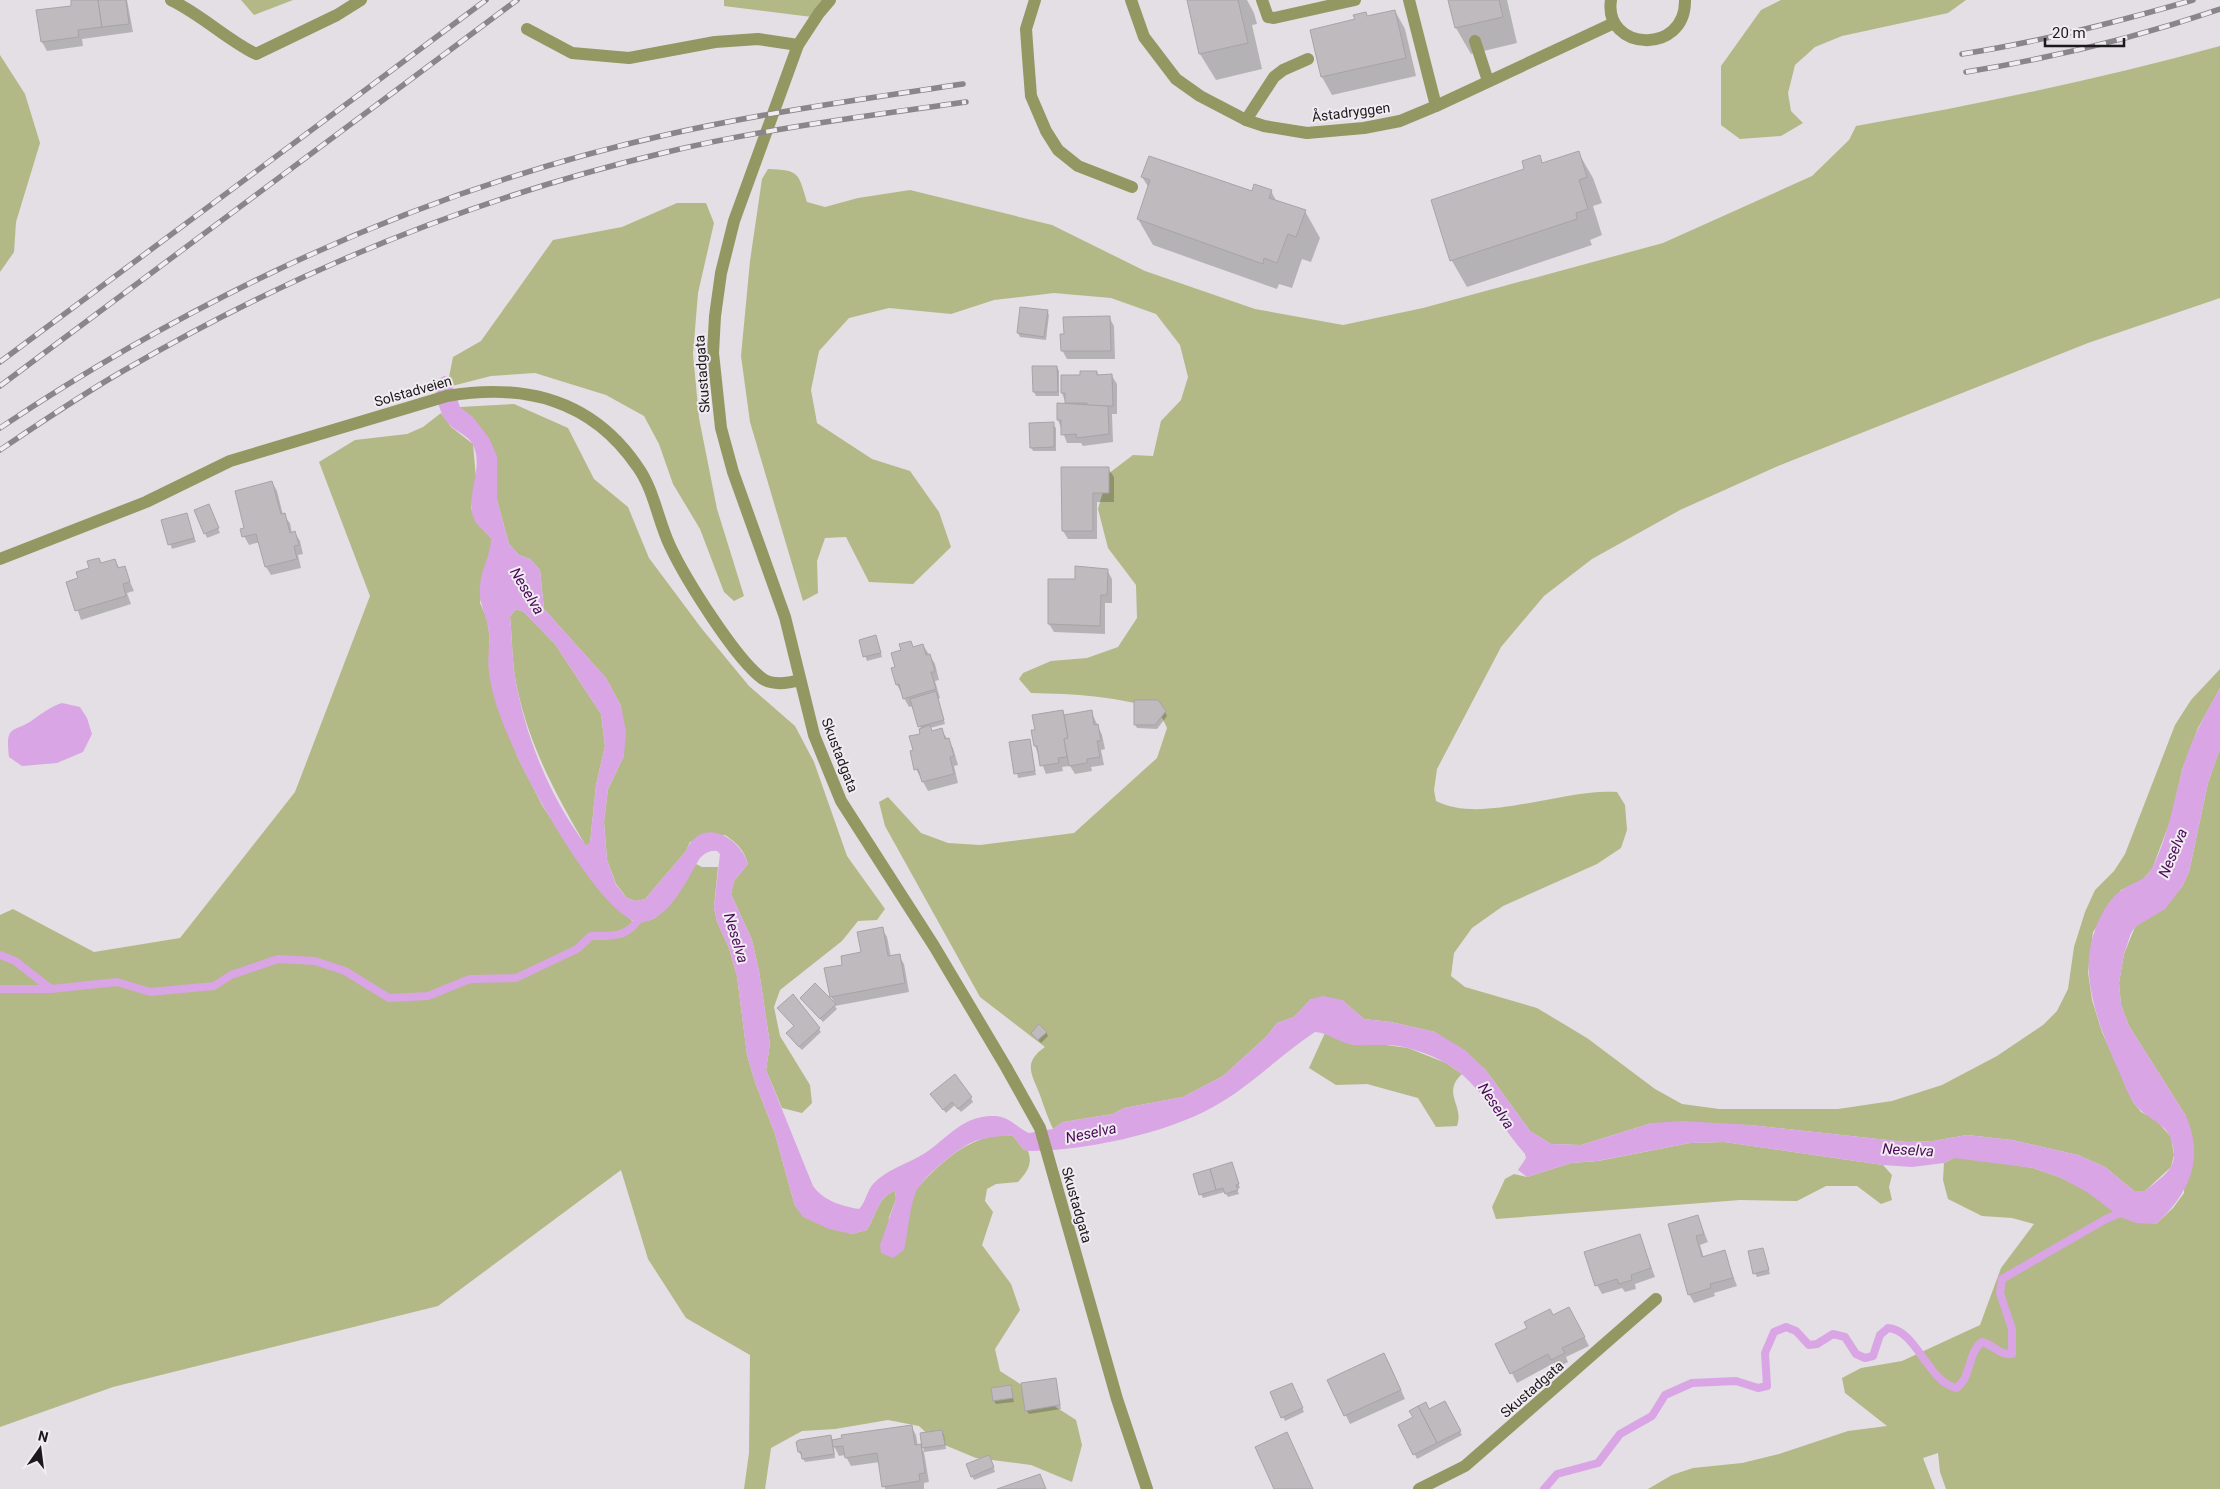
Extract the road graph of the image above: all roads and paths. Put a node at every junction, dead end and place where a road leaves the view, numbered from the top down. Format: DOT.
graph roads {
  1 [pos="172,0"];
  2 [pos="361,0"];
  3 [pos="830,0"];
  4 [pos="1036,0"];
  5 [pos="1131,0"];
  6 [pos="1262,0"];
  7 [pos="1355,0"];
  8 [pos="1409,0"];
  9 [pos="1611,0"];
  10 [pos="1685,0"];
  11 [pos="1614,22"];
  12 [pos="527,29"];
  13 [pos="1475,41"];
  14 [pos="798,45"];
  15 [pos="1308,59"];
  16 [pos="1488,80"];
  17 [pos="1436,106"];
  18 [pos="1246,120"];
  19 [pos="1132,187"];
  20 [pos="0,559"];
  21 [pos="800,680"];
  22 [pos="1656,1299"];
  23 [pos="1146,1489"];
  24 [pos="1419,1489"];
  1 -- 2 [label="street"];
  3 -- 14 [label="street, Skustadgata"];
  4 -- 19 [label="street"];
  5 -- 18 [label="street, Åstadryggen"];
  6 -- 7 [label="street"];
  8 -- 17 [label="street"];
  9 -- 11 [label="street"];
  10 -- 11 [label="street"];
  11 -- 16 [label="street, Åstadryggen"];
  12 -- 14 [label="street"];
  13 -- 16 [label="street"];
  14 -- 21 [label="street, Skustadgata"];
  15 -- 18 [label="street"];
  16 -- 17 [label="street, Åstadryggen"];
  17 -- 18 [label="street, Åstadryggen"];
  20 -- 21 [label="street, Solstadveien"];
  21 -- 23 [label="street, Skustadgata"];
  22 -- 24 [label="street, Skustadgata"];
}
